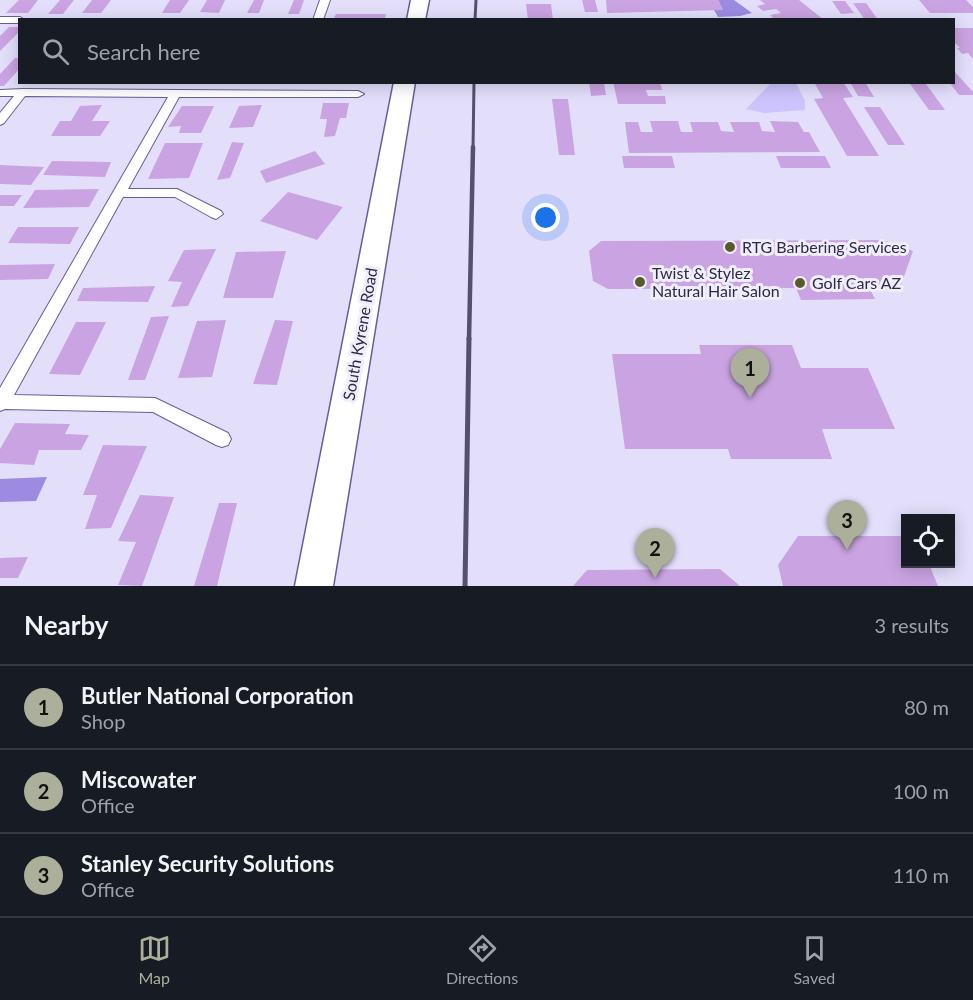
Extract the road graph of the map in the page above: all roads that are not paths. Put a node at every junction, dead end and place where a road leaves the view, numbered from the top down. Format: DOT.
graph roads {
  1 [pos="326,0"];
  2 [pos="420,0"];
  3 [pos="319,18"];
  4 [pos="416,18"];
  5 [pos="0,20"];
  6 [pos="18,20"];
  7 [pos="405,84"];
  8 [pos="298,87"];
  9 [pos="23,92"];
  10 [pos="0,93"];
  11 [pos="175,94"];
  12 [pos="358,94"];
  13 [pos="0,121"];
  14 [pos="119,193"];
  15 [pos="216,214"];
  16 [pos="1,403"];
  17 [pos="222,439"];
  18 [pos="314,586"];
  1 -- 3 [label="lane"];
  2 -- 4 [label="street"];
  5 -- 6 [label="lane"];
  7 -- 18 [label="street, South Kyrene Road"];
  8 -- 11 [label="lane"];
  8 -- 12 [label="lane"];
  9 -- 10 [label="lane"];
  9 -- 11 [label="lane"];
  9 -- 13 [label="lane"];
  11 -- 14 [label="lane"];
  14 -- 15 [label="lane"];
  14 -- 16 [label="lane"];
  16 -- 17 [label="lane"];
}
